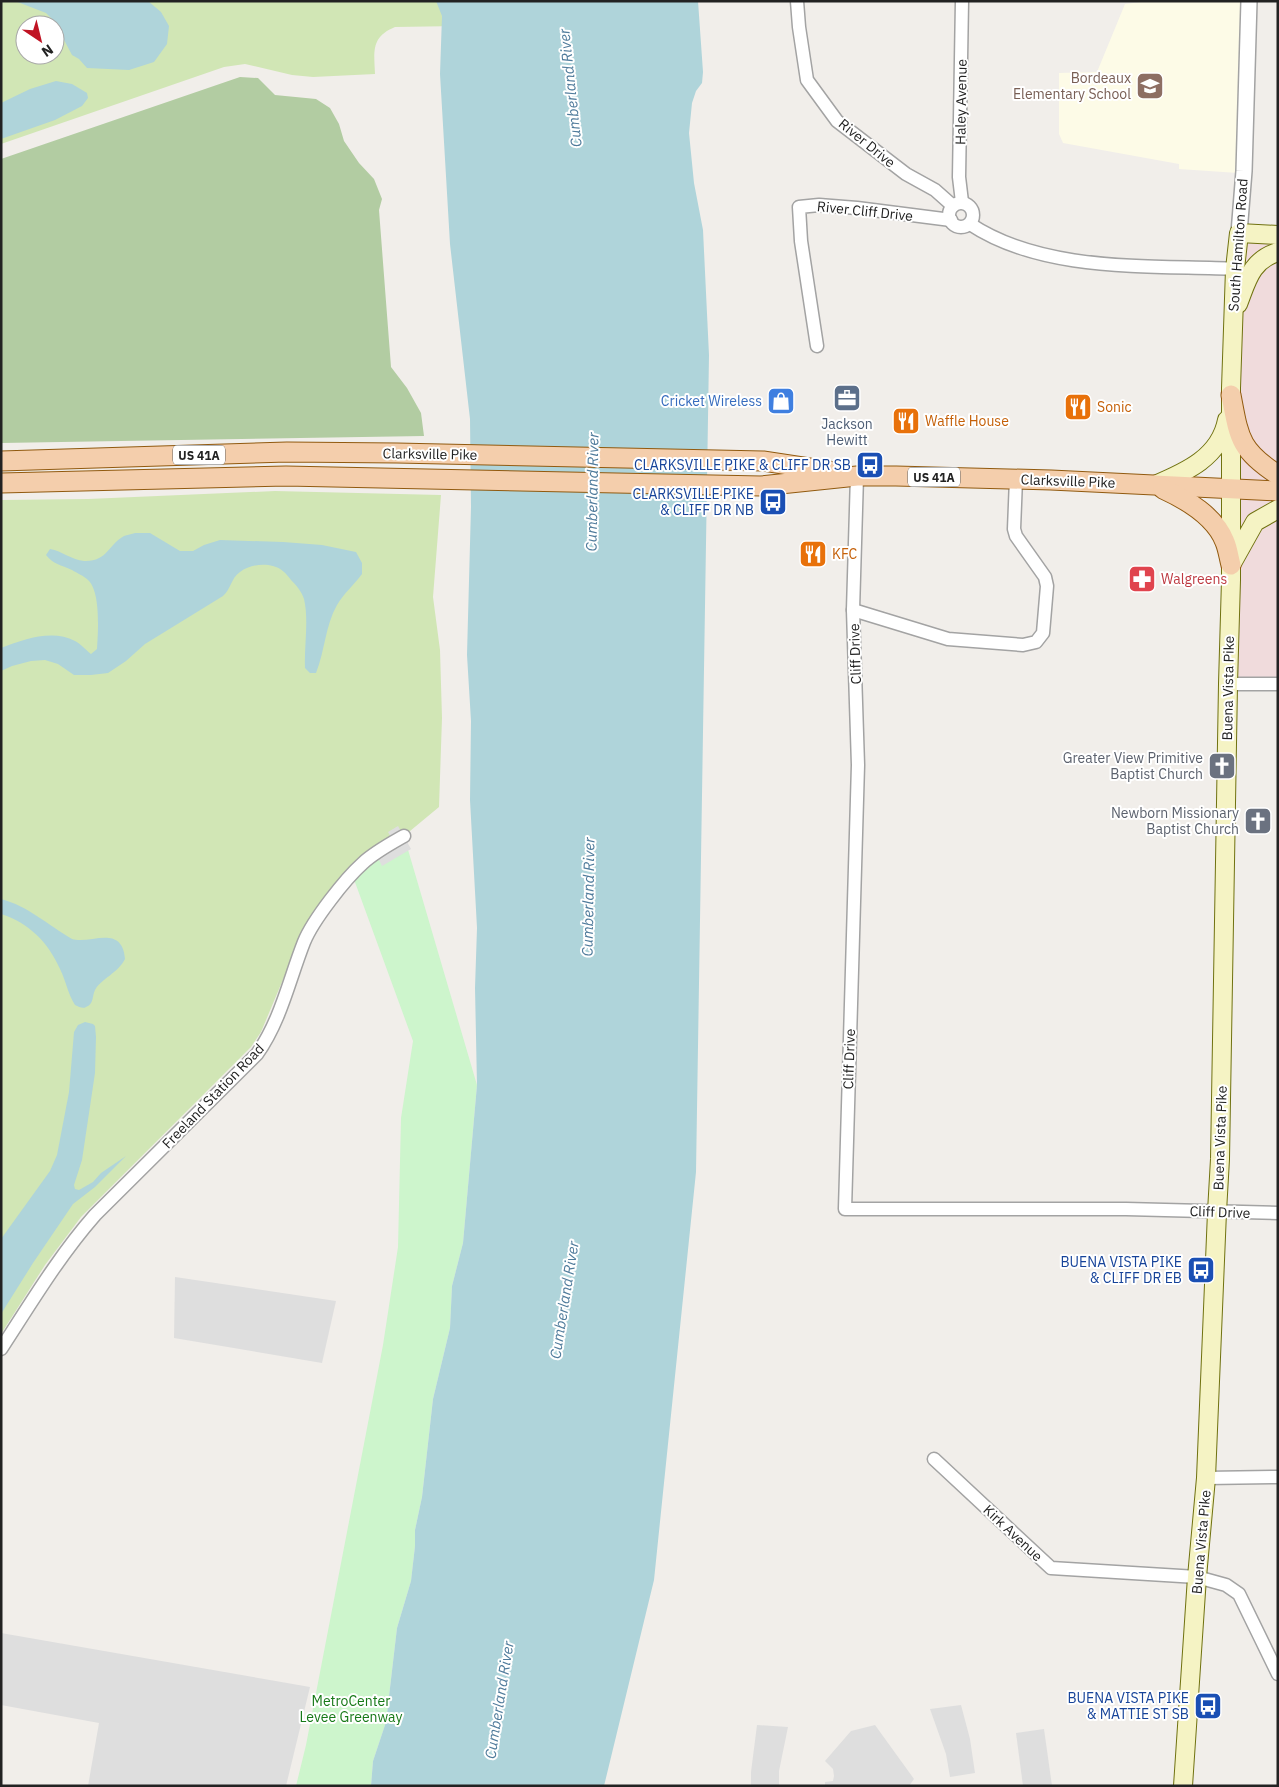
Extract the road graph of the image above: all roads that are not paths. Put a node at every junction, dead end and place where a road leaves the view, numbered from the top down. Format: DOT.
graph roads {
  1 [pos="797,1"];
  2 [pos="962,1"];
  3 [pos="1249,1"];
  4 [pos="958,204"];
  5 [pos="950,220"];
  6 [pos="970,224"];
  7 [pos="1238,232"];
  8 [pos="1278,235"];
  9 [pos="1278,252"];
  10 [pos="1235,269"];
  11 [pos="1234,316"];
  12 [pos="817,346"];
  13 [pos="1231,395"];
  14 [pos="1,461"];
  15 [pos="1278,475"];
  16 [pos="857,476"];
  17 [pos="1016,479"];
  18 [pos="1,483"];
  19 [pos="1155,485"];
  20 [pos="1230,489"];
  21 [pos="1278,491"];
  22 [pos="1278,509"];
  23 [pos="1231,565"];
  24 [pos="853,610"];
  25 [pos="1228,684"];
  26 [pos="1278,684"];
  27 [pos="404,836"];
  28 [pos="1217,1212"];
  29 [pos="1278,1213"];
  30 [pos="1,1349"];
  31 [pos="934,1459"];
  32 [pos="1278,1477"];
  33 [pos="1206,1478"];
  34 [pos="1197,1577"];
  35 [pos="1278,1674"];
  36 [pos="1183,1786"];
  1 -- 4 [label="street, River Drive"];
  2 -- 4 [label="street, Haley Avenue"];
  3 -- 7 [label="street, South Hamilton Road"];
  4 -- 5 [label="street"];
  4 -- 6 [label="street"];
  5 -- 6 [label="street"];
  5 -- 12 [label="street, River Cliff Drive"];
  6 -- 10 [label="street"];
  7 -- 8 [label="main road"];
  7 -- 10 [label="main road, South Hamilton Road"];
  9 -- 11 [label="main road"];
  10 -- 11 [label="main road, South Hamilton Road"];
  11 -- 13 [label="main road, South Hamilton Road"];
  13 -- 15 [label="main road"];
  13 -- 19 [label="main road"];
  13 -- 20 [label="main road, South Hamilton Road"];
  14 -- 16 [label="main road, Clarksville Pike / US 41A"];
  16 -- 17 [label="main road, Clarksville Pike / US 41A"];
  16 -- 18 [label="main road, Clarksville Pike / US 41A"];
  16 -- 24 [label="street, Cliff Drive"];
  17 -- 19 [label="main road, Clarksville Pike / US 41A"];
  17 -- 24 [label="street"];
  19 -- 20 [label="main road, Clarksville Pike / US 41A"];
  19 -- 23 [label="main road"];
  20 -- 21 [label="main road, Clarksville Pike / US 41A"];
  20 -- 23 [label="main road, Buena Vista Pike"];
  22 -- 23 [label="main road"];
  23 -- 25 [label="main road, Buena Vista Pike"];
  24 -- 28 [label="street, Cliff Drive"];
  25 -- 26 [label="street"];
  25 -- 28 [label="main road, Buena Vista Pike"];
  27 -- 30 [label="street, Freeland Station Road"];
  28 -- 29 [label="street, Cliff Drive"];
  28 -- 33 [label="main road, Buena Vista Pike"];
  31 -- 34 [label="street, Kirk Avenue"];
  32 -- 33 [label="street"];
  33 -- 34 [label="main road, Buena Vista Pike"];
  34 -- 35 [label="street, Kirk Avenue"];
  34 -- 36 [label="main road, Buena Vista Pike"];
}
